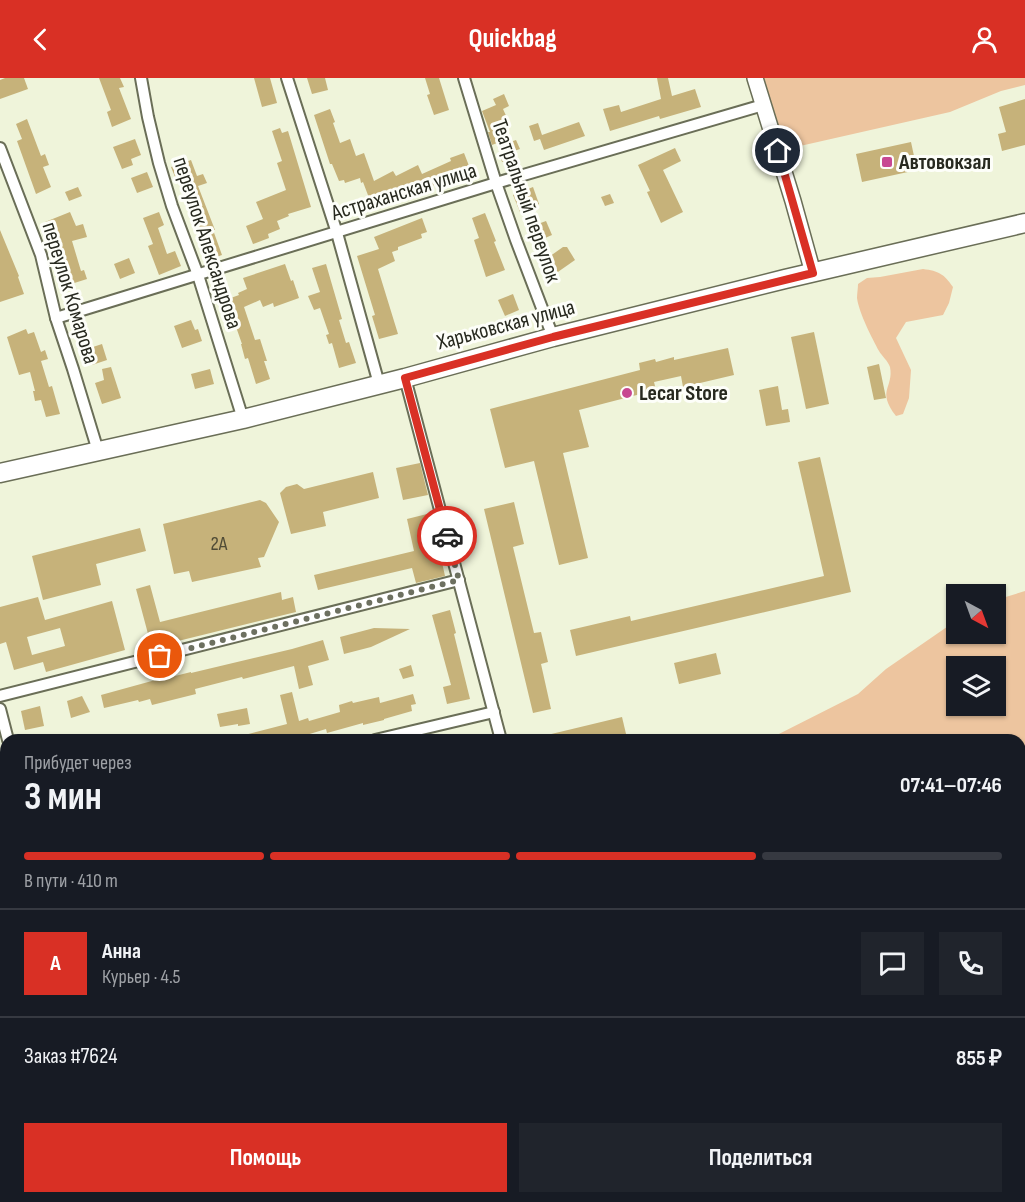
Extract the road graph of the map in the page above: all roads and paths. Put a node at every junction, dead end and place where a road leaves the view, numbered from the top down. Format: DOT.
graph roads {
  1 [pos="141,78"];
  2 [pos="286,78"];
  3 [pos="464,78"];
  4 [pos="755,78"];
  5 [pos="763,105"];
  6 [pos="0,148"];
  7 [pos="496,183"];
  8 [pos="1025,223"];
  9 [pos="337,233"];
  10 [pos="813,273"];
  11 [pos="198,275"];
  12 [pos="56,318"];
  13 [pos="553,337"];
  14 [pos="405,378"];
  15 [pos="380,384"];
  16 [pos="243,419"];
  17 [pos="98,451"];
  18 [pos="0,473"];
  19 [pos="459,580"];
  20 [pos="0,696"];
  21 [pos="0,709"];
  22 [pos="494,712"];
  23 [pos="6,734"];
  24 [pos="400,734"];
  25 [pos="500,734"];
  1 -- 11 [label="street, переулок Александрова"];
  2 -- 9 [label="street"];
  3 -- 7 [label="street, Театральный переулок"];
  4 -- 5 [label="main road"];
  5 -- 7 [label="street, Астраханская улица"];
  5 -- 10 [label="main road"];
  6 -- 12 [label="street, переулок Комарова"];
  7 -- 9 [label="street, Астраханская улица"];
  7 -- 13 [label="street, Театральный переулок"];
  8 -- 10 [label="highway, Харьковская улица"];
  9 -- 11 [label="street, Астраханская улица"];
  9 -- 15 [label="street"];
  10 -- 13 [label="highway, Харьковская улица"];
  11 -- 12 [label="street, Астраханская улица"];
  11 -- 16 [label="street, переулок Александрова"];
  12 -- 17 [label="street, переулок Комарова"];
  13 -- 14 [label="highway, Харьковская улица"];
  14 -- 15 [label="highway, Харьковская улица"];
  14 -- 19 [label="street"];
  15 -- 16 [label="highway, Харьковская улица"];
  16 -- 17 [label="highway, Харьковская улица"];
  17 -- 18 [label="highway, Харьковская улица"];
  19 -- 20 [label="street"];
  19 -- 22 [label="street"];
  21 -- 23 [label="street"];
  22 -- 24 [label="street"];
  22 -- 25 [label="street"];
}
